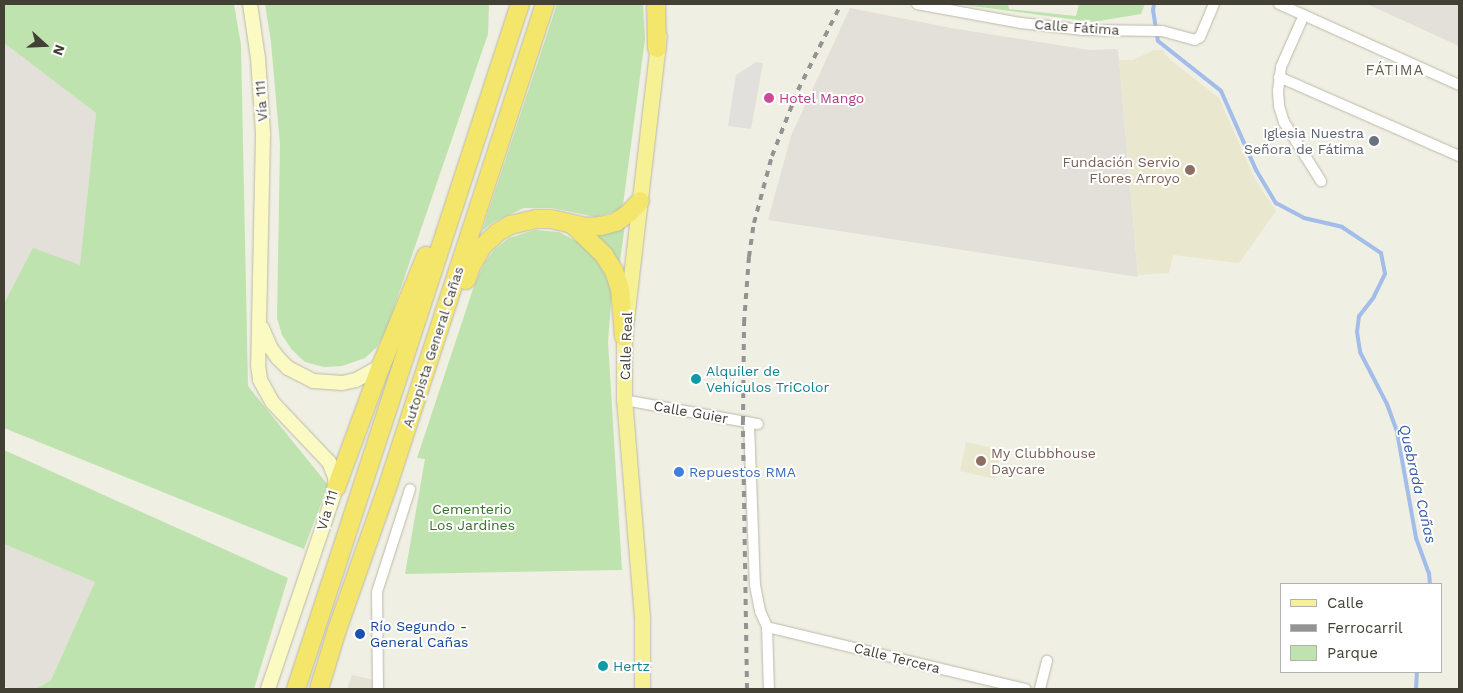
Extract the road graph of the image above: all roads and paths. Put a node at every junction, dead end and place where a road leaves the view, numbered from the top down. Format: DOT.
graph roads {
  1 [pos="250,4"];
  2 [pos="520,4"];
  3 [pos="545,4"];
  4 [pos="656,4"];
  5 [pos="663,4"];
  6 [pos="917,4"];
  7 [pos="1214,4"];
  8 [pos="1279,4"];
  9 [pos="1304,15"];
  10 [pos="657,48"];
  11 [pos="1279,77"];
  12 [pos="1459,85"];
  13 [pos="485,109"];
  14 [pos="1459,156"];
  15 [pos="1321,181"];
  16 [pos="640,201"];
  17 [pos="570,222"];
  18 [pos="260,320"];
  19 [pos="624,337"];
  20 [pos="381,366"];
  21 [pos="624,400"];
  22 [pos="389,482"];
  23 [pos="336,488"];
  24 [pos="410,488"];
  25 [pos="768,627"];
  26 [pos="1047,661"];
  27 [pos="268,689"];
  28 [pos="296,689"];
  29 [pos="319,689"];
  30 [pos="378,689"];
  31 [pos="642,689"];
  32 [pos="769,689"];
  33 [pos="1026,689"];
  34 [pos="1040,689"];
  1 -- 18 [label="main road, Vía 111"];
  2 -- 13 [label="highway, Autopista General Cañas"];
  3 -- 22 [label="highway, Autopista General Cañas"];
  4 -- 10 [label="highway"];
  5 -- 10 [label="main road, Calle Real"];
  6 -- 7 [label="street, Calle Fátima"];
  8 -- 9 [label="street"];
  9 -- 11 [label="street"];
  9 -- 12 [label="street"];
  10 -- 16 [label="main road, Calle Real"];
  11 -- 14 [label="street"];
  11 -- 15 [label="street"];
  13 -- 20 [label="highway"];
  13 -- 28 [label="highway, Autopista General Cañas"];
  16 -- 17 [label="highway"];
  16 -- 19 [label="main road, Calle Real"];
  17 -- 19 [label="highway"];
  17 -- 22 [label="highway"];
  18 -- 20 [label="main road, Vía 111"];
  18 -- 23 [label="main road, Vía 111"];
  19 -- 21 [label="main road, Calle Real"];
  20 -- 23 [label="highway"];
  21 -- 25 [label="street, Calle Guier"];
  21 -- 31 [label="main road, Calle Real"];
  22 -- 29 [label="highway, Autopista General Cañas"];
  23 -- 27 [label="main road, Vía 111"];
  24 -- 30 [label="street"];
  25 -- 32 [label="street"];
  25 -- 33 [label="street, Calle Tercera"];
  26 -- 34 [label="street"];
}
